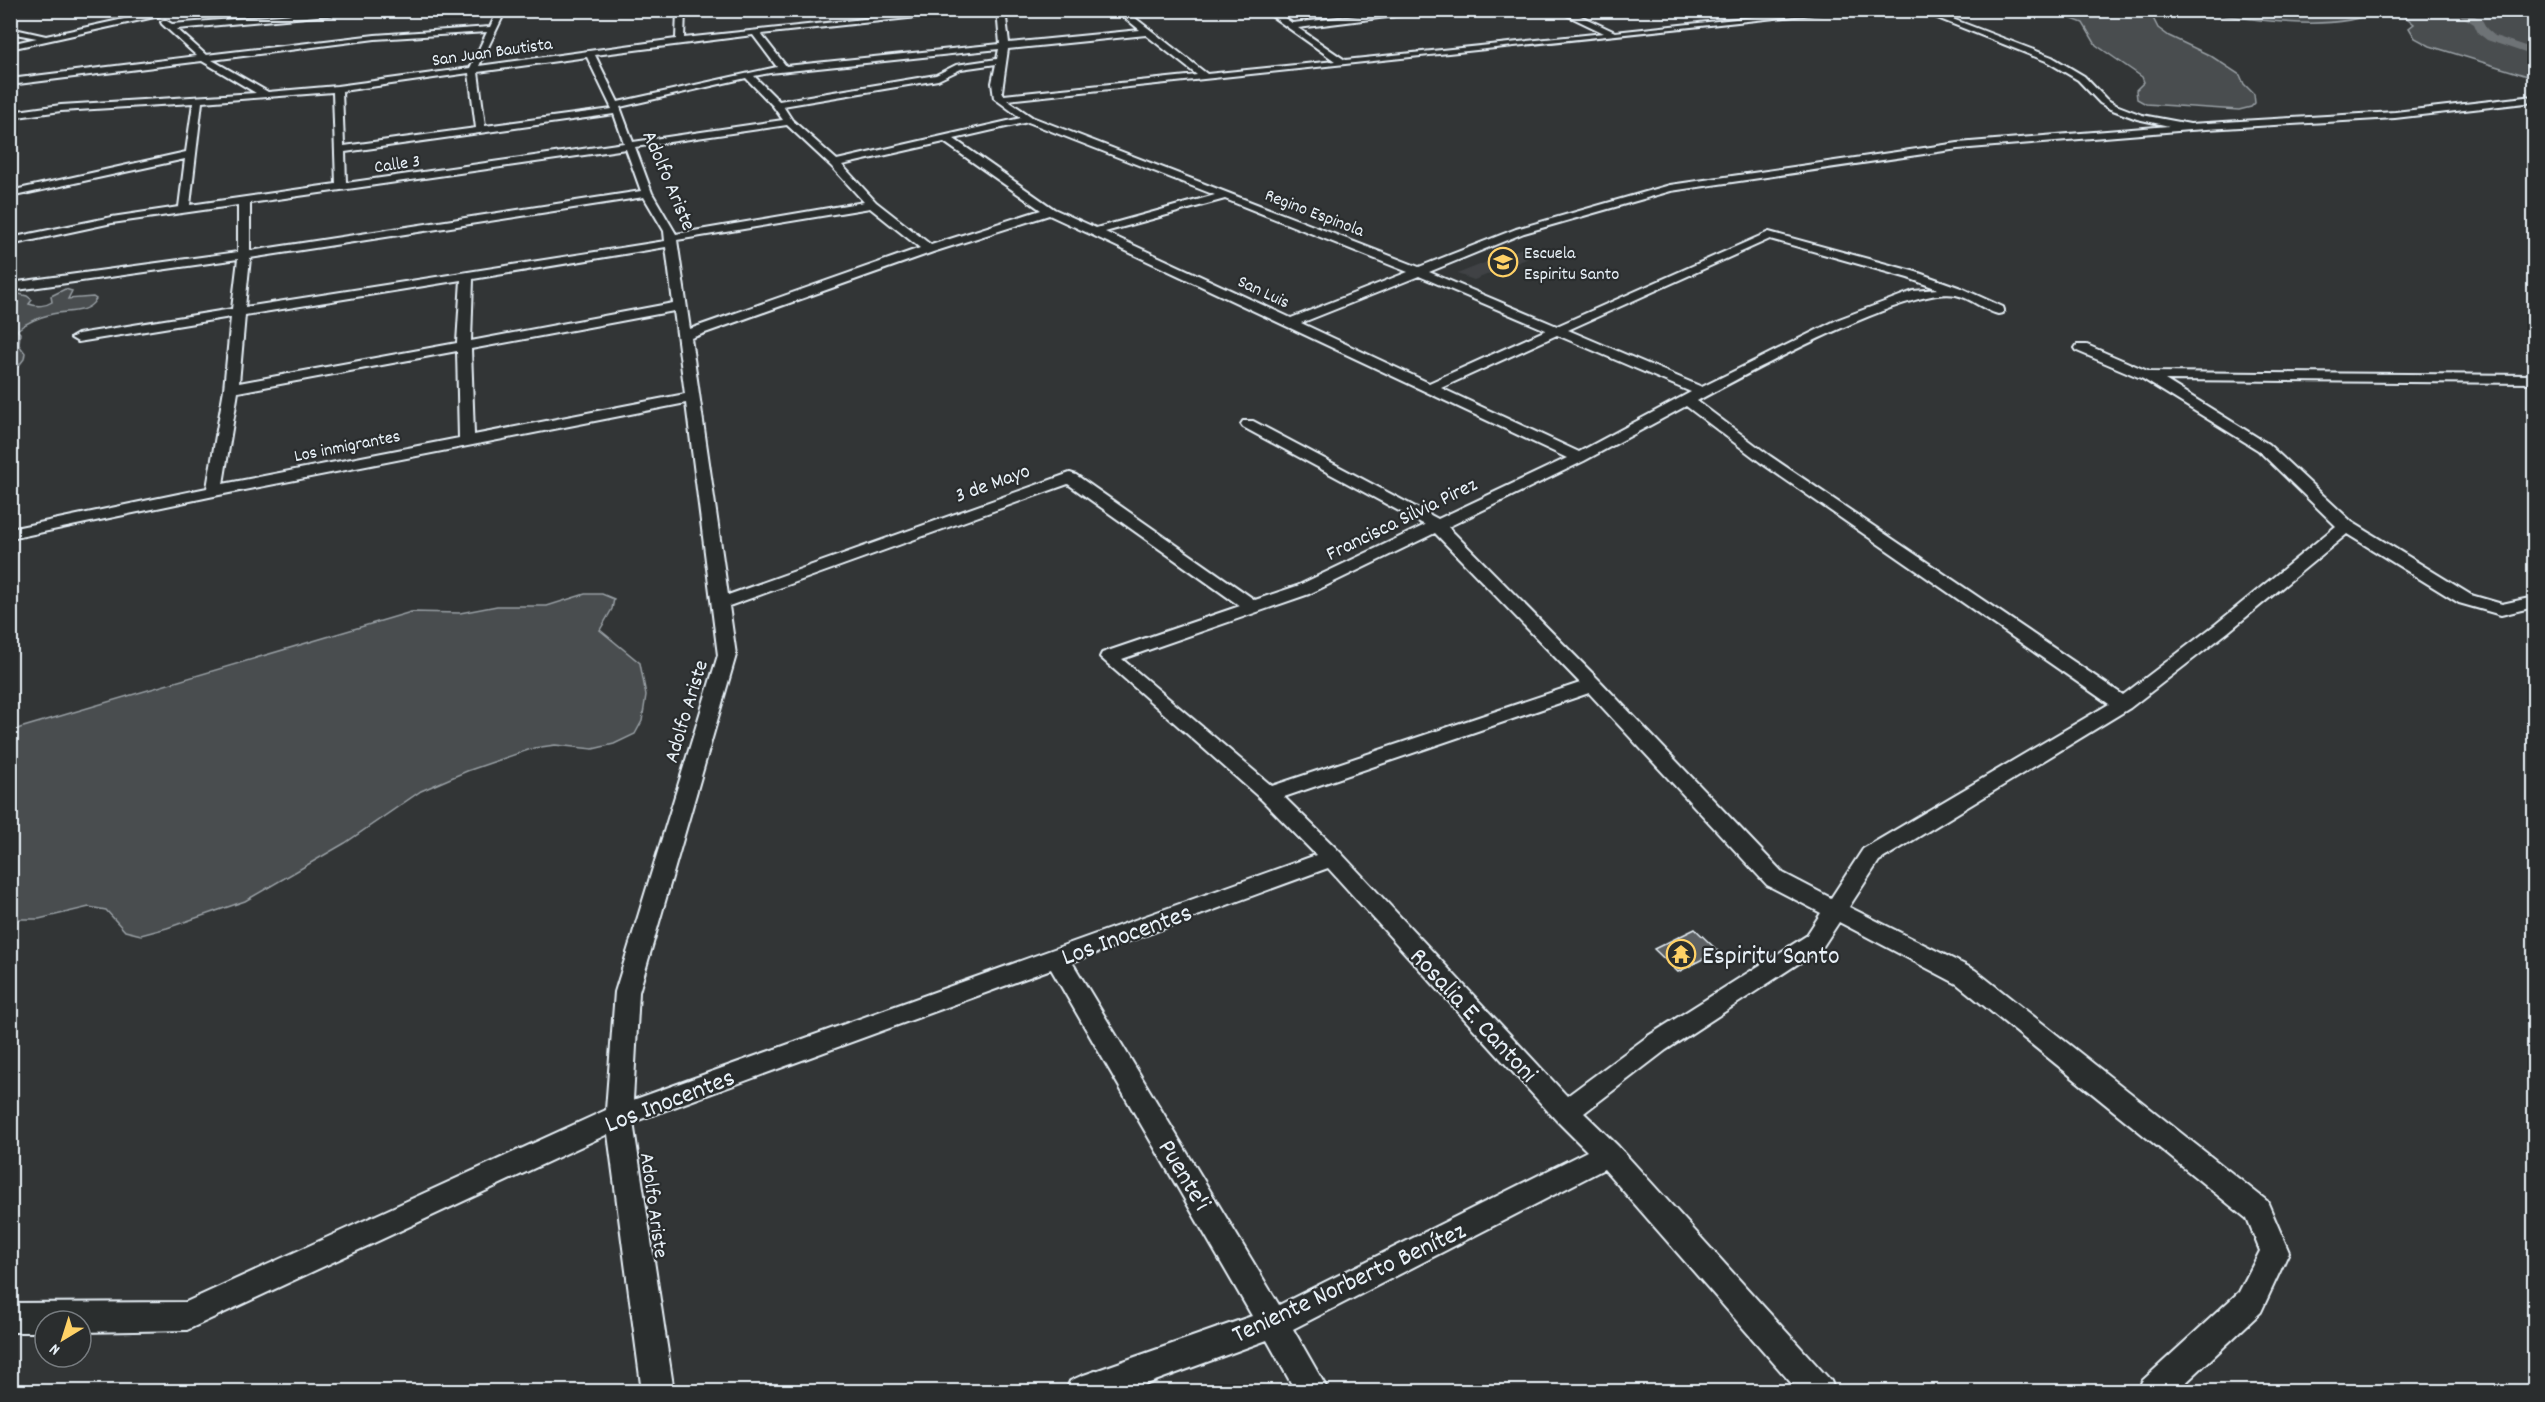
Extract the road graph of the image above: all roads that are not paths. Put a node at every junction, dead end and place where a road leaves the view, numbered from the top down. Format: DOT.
graph roads {
  1 [pos="378,10"];
  2 [pos="502,10"];
  3 [pos="681,10"];
  4 [pos="978,10"];
  5 [pos="1001,10"];
  6 [pos="1119,10"];
  7 [pos="1267,10"];
  8 [pos="1440,10"];
  9 [pos="1560,10"];
  10 [pos="1847,10"];
  11 [pos="1921,10"];
  12 [pos="1416,11"];
  13 [pos="158,12"];
  14 [pos="1715,15"];
  15 [pos="1733,22"];
  16 [pos="1290,26"];
  17 [pos="170,27"];
  18 [pos="381,28"];
  19 [pos="493,29"];
  20 [pos="10,30"];
  21 [pos="755,32"];
  22 [pos="1148,32"];
  23 [pos="1616,35"];
  24 [pos="375,37"];
  25 [pos="47,39"];
  26 [pos="680,42"];
  27 [pos="1005,46"];
  28 [pos="10,47"];
  29 [pos="590,54"];
  30 [pos="205,59"];
  31 [pos="999,61"];
  32 [pos="1344,63"];
  33 [pos="783,68"];
  34 [pos="473,70"];
  35 [pos="748,75"];
  36 [pos="1206,77"];
  37 [pos="10,82"];
  38 [pos="337,88"];
  39 [pos="267,95"];
  40 [pos="999,98"];
  41 [pos="2535,99"];
  42 [pos="198,100"];
  43 [pos="777,104"];
  44 [pos="615,108"];
  45 [pos="10,115"];
  46 [pos="1029,119"];
  47 [pos="789,122"];
  48 [pos="2190,127"];
  49 [pos="481,130"];
  50 [pos="945,138"];
  51 [pos="629,147"];
  52 [pos="339,150"];
  53 [pos="192,154"];
  54 [pos="836,164"];
  55 [pos="341,187"];
  56 [pos="647,193"];
  57 [pos="10,194"];
  58 [pos="1225,196"];
  59 [pos="244,202"];
  60 [pos="872,204"];
  61 [pos="184,209"];
  62 [pos="1050,211"];
  63 [pos="1094,232"];
  64 [pos="671,241"];
  65 [pos="10,242"];
  66 [pos="929,249"];
  67 [pos="244,255"];
  68 [pos="1417,271"];
  69 [pos="466,276"];
  70 [pos="10,286"];
  71 [pos="1957,291"];
  72 [pos="680,306"];
  73 [pos="1998,310"];
  74 [pos="239,313"];
  75 [pos="1291,323"];
  76 [pos="1557,331"];
  77 [pos="684,336"];
  78 [pos="78,338"];
  79 [pos="464,347"];
  80 [pos="2082,348"];
  81 [pos="2148,376"];
  82 [pos="2535,379"];
  83 [pos="1429,388"];
  84 [pos="231,389"];
  85 [pos="692,397"];
  86 [pos="1695,397"];
  87 [pos="1248,424"];
  88 [pos="467,441"];
  89 [pos="1579,458"];
  90 [pos="214,491"];
  91 [pos="1437,525"];
  92 [pos="2346,526"];
  93 [pos="10,534"];
  94 [pos="2535,602"];
  95 [pos="720,604"];
  96 [pos="1252,607"];
  97 [pos="1109,657"];
  98 [pos="1593,685"];
  99 [pos="2124,704"];
  100 [pos="1269,795"];
  101 [pos="1332,858"];
  102 [pos="1834,910"];
  103 [pos="1057,958"];
  104 [pos="1564,1112"];
  105 [pos="619,1116"];
  106 [pos="1608,1154"];
  107 [pos="10,1318"];
  108 [pos="1274,1323"];
  109 [pos="658,1392"];
  110 [pos="1081,1392"];
  111 [pos="1314,1392"];
  112 [pos="1820,1392"];
  113 [pos="2153,1392"];
  1 -- 17 [label="street"];
  2 -- 19 [label="street"];
  3 -- 26 [label="street"];
  4 -- 21 [label="street, San Juan Bautista"];
  5 -- 27 [label="street"];
  6 -- 22 [label="street"];
  7 -- 16 [label="street"];
  8 -- 12 [label="street"];
  9 -- 23 [label="street"];
  10 -- 15 [label="street"];
  11 -- 48 [label="street"];
  12 -- 16 [label="street"];
  13 -- 17 [label="street"];
  13 -- 25 [label="street"];
  14 -- 15 [label="street"];
  15 -- 23 [label="street"];
  16 -- 32 [label="street"];
  17 -- 30 [label="street"];
  18 -- 24 [label="street"];
  19 -- 24 [label="street"];
  19 -- 34 [label="street"];
  20 -- 25 [label="street"];
  21 -- 26 [label="street, San Juan Bautista"];
  21 -- 33 [label="street"];
  22 -- 27 [label="street"];
  22 -- 36 [label="street"];
  23 -- 32 [label="street"];
  24 -- 30 [label="street"];
  25 -- 28 [label="street"];
  26 -- 29 [label="street, San Juan Bautista"];
  27 -- 31 [label="street"];
  27 -- 33 [label="street"];
  29 -- 34 [label="street, San Juan Bautista"];
  29 -- 44 [label="street, Adolfo Ariste"];
  30 -- 37 [label="street"];
  30 -- 39 [label="street"];
  31 -- 40 [label="street"];
  31 -- 43 [label="street"];
  32 -- 36 [label="street"];
  33 -- 35 [label="street"];
  34 -- 38 [label="street, San Juan Bautista"];
  34 -- 49 [label="street"];
  35 -- 43 [label="street"];
  35 -- 44 [label="street"];
  36 -- 40 [label="street"];
  38 -- 39 [label="street, San Juan Bautista"];
  38 -- 52 [label="street"];
  39 -- 42 [label="street, San Juan Bautista"];
  40 -- 46 [label="street, Regino Espinola"];
  41 -- 48 [label="street"];
  42 -- 45 [label="street, San Juan Bautista"];
  42 -- 53 [label="street"];
  43 -- 47 [label="street"];
  44 -- 49 [label="street"];
  44 -- 51 [label="street, Adolfo Ariste"];
  46 -- 50 [label="street"];
  46 -- 58 [label="street, Regino Espinola"];
  47 -- 51 [label="street, Calle 3"];
  47 -- 54 [label="street"];
  48 -- 68 [label="street"];
  49 -- 52 [label="street"];
  50 -- 54 [label="street"];
  50 -- 62 [label="street, San Luis"];
  51 -- 55 [label="street, Calle 3"];
  51 -- 56 [label="street, Adolfo Ariste"];
  52 -- 55 [label="street"];
  53 -- 57 [label="street"];
  53 -- 61 [label="street"];
  54 -- 60 [label="street"];
  55 -- 59 [label="street, Calle 3"];
  56 -- 64 [label="street, Adolfo Ariste"];
  56 -- 67 [label="street"];
  58 -- 63 [label="street"];
  58 -- 68 [label="street, Regino Espinola"];
  59 -- 61 [label="street, Calle 3"];
  59 -- 67 [label="street"];
  60 -- 64 [label="street"];
  60 -- 66 [label="street"];
  61 -- 65 [label="street, Calle 3"];
  62 -- 63 [label="street, San Luis"];
  62 -- 66 [label="street"];
  63 -- 75 [label="street, San Luis"];
  64 -- 69 [label="street"];
  64 -- 72 [label="street, Adolfo Ariste"];
  66 -- 77 [label="street"];
  67 -- 70 [label="street"];
  67 -- 74 [label="street"];
  68 -- 75 [label="street"];
  68 -- 76 [label="street, Regino Espinola"];
  69 -- 74 [label="street"];
  69 -- 79 [label="street"];
  71 -- 73 [label="street"];
  71 -- 76 [label="street"];
  71 -- 86 [label="street, Francisca Silvia Pirez"];
  72 -- 77 [label="street, Adolfo Ariste"];
  72 -- 79 [label="street"];
  74 -- 78 [label="street"];
  74 -- 84 [label="street"];
  75 -- 83 [label="street, San Luis"];
  76 -- 83 [label="street"];
  76 -- 86 [label="street, Regino Espinola"];
  77 -- 85 [label="street, Adolfo Ariste"];
  79 -- 84 [label="street"];
  79 -- 88 [label="street"];
  80 -- 81 [label="street"];
  81 -- 82 [label="street"];
  81 -- 92 [label="street"];
  83 -- 89 [label="street, San Luis"];
  84 -- 90 [label="street"];
  85 -- 88 [label="street, Los inmigrantes"];
  85 -- 95 [label="street, Adolfo Ariste"];
  86 -- 89 [label="street, Francisca Silvia Pirez"];
  86 -- 99 [label="street, Regino Espinola"];
  87 -- 91 [label="street"];
  88 -- 90 [label="street, Los inmigrantes"];
  89 -- 91 [label="street, Francisca Silvia Pirez"];
  90 -- 93 [label="street, Los inmigrantes"];
  91 -- 96 [label="street, Francisca Silvia Pirez"];
  91 -- 98 [label="street"];
  92 -- 94 [label="street"];
  92 -- 99 [label="street"];
  95 -- 96 [label="street, 3 de Mayo"];
  95 -- 105 [label="street, Adolfo Ariste"];
  96 -- 97 [label="street, Francisca Silvia Pirez"];
  97 -- 100 [label="street, Rosalia E. Cantoni"];
  98 -- 100 [label="street"];
  98 -- 102 [label="street"];
  99 -- 102 [label="street"];
  100 -- 101 [label="street, Rosalia E. Cantoni"];
  101 -- 103 [label="street, Los Inocentes"];
  101 -- 104 [label="street, Rosalia E. Cantoni"];
  102 -- 104 [label="street"];
  102 -- 113 [label="street"];
  103 -- 105 [label="street, Los Inocentes"];
  103 -- 108 [label="street, Puente'i"];
  104 -- 106 [label="street, Rosalia E. Cantoni"];
  105 -- 107 [label="street, Los Inocentes"];
  105 -- 109 [label="street, Adolfo Ariste"];
  106 -- 108 [label="street, Teniente Norberto Benítez"];
  106 -- 112 [label="street, Rosalia E. Cantoni"];
  108 -- 110 [label="street, Teniente Norberto Benítez"];
  108 -- 111 [label="street, Puente'i"];
}
